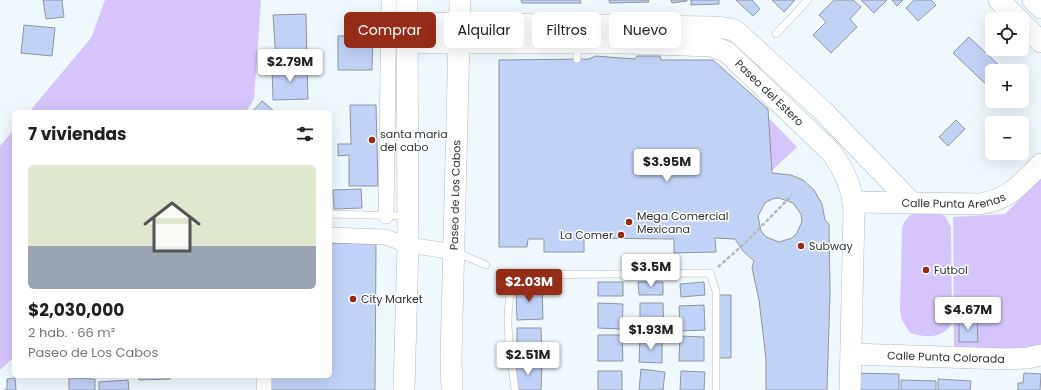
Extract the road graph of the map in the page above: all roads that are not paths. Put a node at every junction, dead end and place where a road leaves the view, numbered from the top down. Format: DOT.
graph roads {
  1 [pos="389,0"];
  2 [pos="408,0"];
  3 [pos="460,0"];
  4 [pos="808,0"];
  5 [pos="999,0"];
  6 [pos="1033,0"];
  7 [pos="1041,8"];
  8 [pos="407,12"];
  9 [pos="460,12"];
  10 [pos="1011,12"];
  11 [pos="681,30"];
  12 [pos="1029,30"];
  13 [pos="776,34"];
  14 [pos="609,36"];
  15 [pos="524,37"];
  16 [pos="681,42"];
  17 [pos="1041,42"];
  18 [pos="407,48"];
  19 [pos="459,48"];
  20 [pos="827,116"];
  21 [pos="811,132"];
  22 [pos="1041,164"];
  23 [pos="854,202"];
  24 [pos="911,202"];
  25 [pos="332,214"];
  26 [pos="386,216"];
  27 [pos="407,216"];
  28 [pos="332,235"];
  29 [pos="408,245"];
  30 [pos="455,252"];
  31 [pos="486,264"];
  32 [pos="851,354"];
  33 [pos="1041,355"];
  34 [pos="451,365"];
  35 [pos="264,378"];
  36 [pos="264,390"];
  37 [pos="404,390"];
  38 [pos="452,390"];
  39 [pos="461,390"];
  40 [pos="515,390"];
  41 [pos="716,390"];
  42 [pos="850,390"];
  1 -- 26 [label="street"];
  2 -- 8 [label="street"];
  3 -- 9 [label="street, Paseo de Los Cabos"];
  4 -- 13 [label="lane"];
  5 -- 10 [label="street"];
  6 -- 7 [label="street"];
  11 -- 20 [label="street, Paseo del Estero"];
  12 -- 17 [label="street"];
  14 -- 15 [label="street, Paseo del Estero"];
  16 -- 21 [label="street, Paseo del Estero"];
  18 -- 27 [label="street"];
  19 -- 30 [label="street, Paseo de Los Cabos"];
  20 -- 21 [label="street"];
  20 -- 24 [label="street, Paseo del Estero"];
  21 -- 23 [label="street, Paseo del Estero"];
  22 -- 24 [label="street, Calle Punta Arenas"];
  23 -- 24 [label="street, Calle Punta Arenas"];
  23 -- 32 [label="street, Paseo del Estero"];
  25 -- 26 [label="lane"];
  26 -- 27 [label="lane"];
  27 -- 29 [label="street"];
  28 -- 29 [label="street"];
  29 -- 30 [label="street"];
  29 -- 37 [label="street"];
  30 -- 31 [label="lane"];
  30 -- 34 [label="street, Paseo de Los Cabos"];
  32 -- 33 [label="street, Calle Punta Colorada"];
  32 -- 42 [label="street, Paseo del Estero"];
  34 -- 38 [label="street, Paseo de Los Cabos"];
  34 -- 39 [label="street"];
  35 -- 36 [label="street"];
  40 -- 41 [label="lane"];
}
